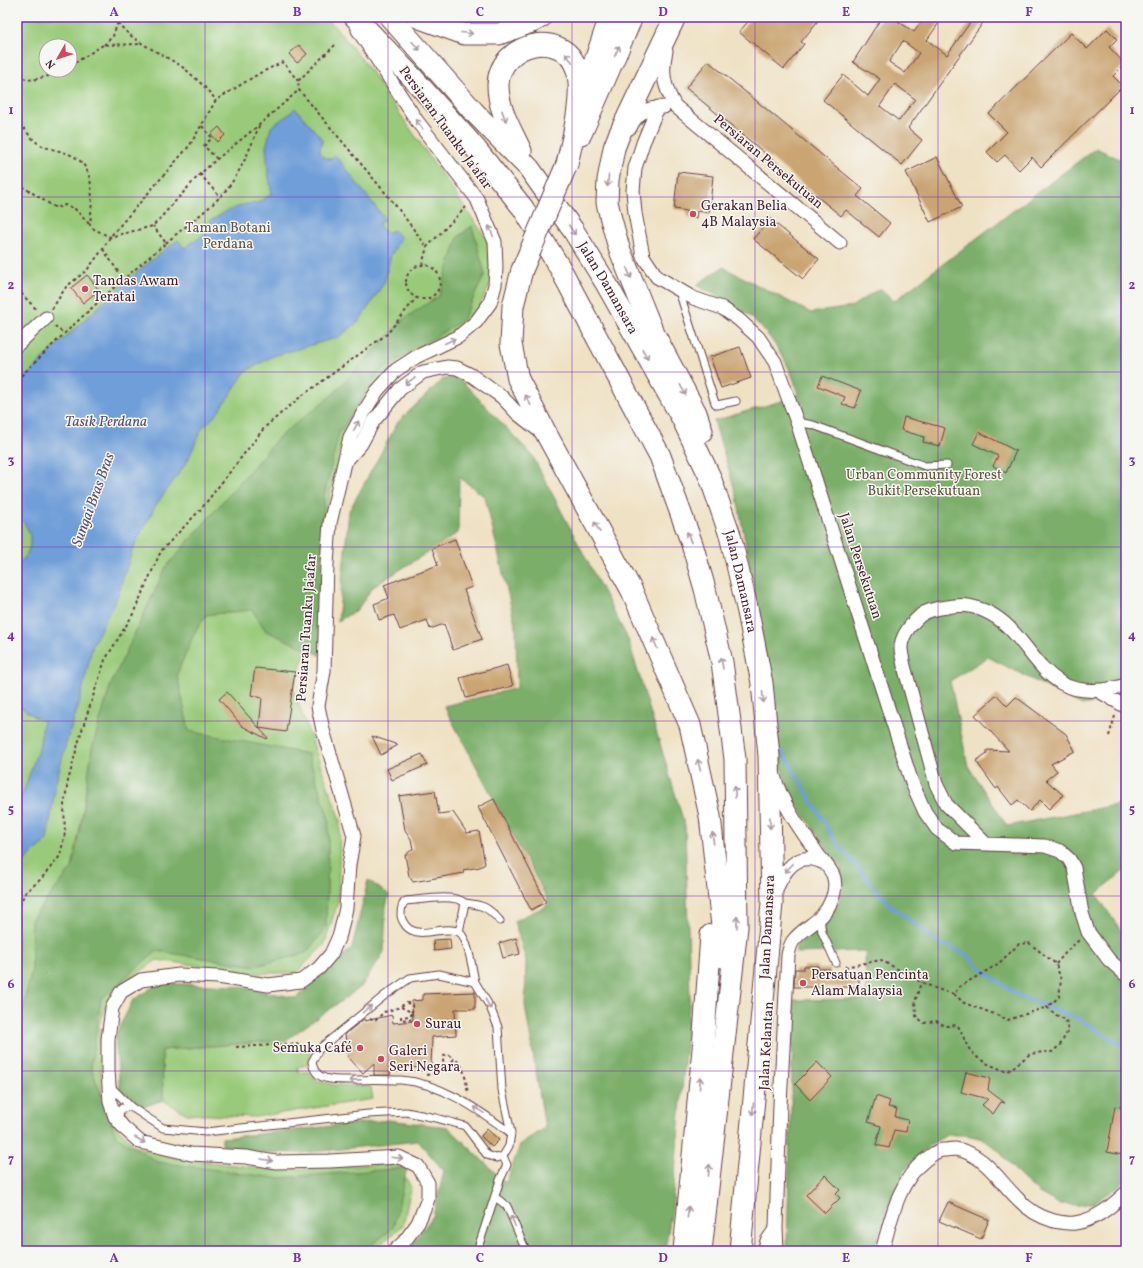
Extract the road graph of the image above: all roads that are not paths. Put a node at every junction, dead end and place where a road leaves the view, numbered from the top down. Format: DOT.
graph roads {
  1 [pos="349,17"];
  2 [pos="355,17"];
  3 [pos="390,17"];
  4 [pos="417,17"];
  5 [pos="542,17"];
  6 [pos="610,17"];
  7 [pos="632,17"];
  8 [pos="673,22"];
  9 [pos="675,106"];
  10 [pos="658,107"];
  11 [pos="577,115"];
  12 [pos="612,161"];
  13 [pos="568,164"];
  14 [pos="529,168"];
  15 [pos="840,243"];
  16 [pos="679,289"];
  17 [pos="46,318"];
  18 [pos="17,345"];
  19 [pos="736,401"];
  20 [pos="797,422"];
  21 [pos="548,437"];
  22 [pos="344,463"];
  23 [pos="947,465"];
  24 [pos="730,535"];
  25 [pos="1126,685"];
  26 [pos="1097,690"];
  27 [pos="1122,705"];
  28 [pos="769,756"];
  29 [pos="986,844"];
  30 [pos="824,863"];
  31 [pos="716,865"];
  32 [pos="465,903"];
  33 [pos="772,903"];
  34 [pos="820,918"];
  35 [pos="500,920"];
  36 [pos="459,932"];
  37 [pos="836,963"];
  38 [pos="1126,975"];
  39 [pos="475,982"];
  40 [pos="724,1030"];
  41 [pos="109,1085"];
  42 [pos="131,1107"];
  43 [pos="120,1124"];
  44 [pos="510,1133"];
  45 [pos="503,1156"];
  46 [pos="1126,1193"];
  47 [pos="494,1197"];
  48 [pos="776,1228"];
  49 [pos="394,1251"];
  50 [pos="476,1251"];
  51 [pos="526,1251"];
  52 [pos="684,1251"];
  53 [pos="701,1251"];
  54 [pos="740,1251"];
  55 [pos="764,1251"];
  56 [pos="777,1251"];
  57 [pos="882,1251"];
  22 -- 1 [label="street, Persiaran Tuanku Ja'afar, one-way"];
  40 -- 2 [label="main road, Jalan Damansara, one-way"];
  3 -- 14 [label="main road, Jalan Damansara, one-way"];
  4 -- 5 [label="main road, one-way"];
  6 -- 11 [label="main road"];
  13 -- 7 [label="main road, one-way"];
  8 -- 9 [label="street"];
  8 -- 12 [label="main road"];
  9 -- 10 [label="street"];
  9 -- 15 [label="street, Persiaran Persekutuan"];
  10 -- 12 [label="street"];
  10 -- 16 [label="street, Jalan Persekutuan"];
  11 -- 13 [label="main road"];
  11 -- 14 [label="main road, one-way"];
  12 -- 24 [label="main road, one-way"];
  21 -- 13 [label="main road, one-way, bridge"];
  14 -- 24 [label="main road, Jalan Damansara, one-way"];
  16 -- 19 [label="lane"];
  16 -- 20 [label="street, Jalan Persekutuan"];
  17 -- 18 [label="street"];
  20 -- 23 [label="lane"];
  20 -- 29 [label="street, Jalan Persekutuan"];
  21 -- 22 [label="street, Persiaran Tuanku Ja'afar, one-way"];
  31 -- 21 [label="main road, one-way"];
  22 -- 41 [label="street, Persiaran Tuanku Ja'afar"];
  24 -- 28 [label="main road, Jalan Damansara, one-way"];
  25 -- 26 [label="street"];
  26 -- 27 [label="street"];
  26 -- 29 [label="street"];
  28 -- 30 [label="street, Jalan Kelantan"];
  28 -- 33 [label="main road, Jalan Damansara, one-way"];
  29 -- 38 [label="street, Jalan Persekutuan"];
  30 -- 33 [label="street, one-way"];
  30 -- 34 [label="street, Jalan Kelantan"];
  31 -- 40 [label="main road"];
  52 -- 31 [label="main road, one-way"];
  32 -- 35 [label="lane"];
  32 -- 36 [label="lane"];
  32 -- 36 [label="lane"];
  33 -- 54 [label="main road, Jalan Damansara, one-way"];
  34 -- 37 [label="lane"];
  34 -- 48 [label="street, Jalan Kelantan"];
  36 -- 39 [label="lane"];
  39 -- 44 [label="lane, one-way"];
  44 -- 39 [label="lane, one-way"];
  53 -- 40 [label="main road, Jalan Damansara, one-way"];
  41 -- 42 [label="lane"];
  41 -- 43 [label="street, Persiaran Tuanku Ja'afar"];
  42 -- 43 [label="lane"];
  42 -- 45 [label="lane"];
  43 -- 49 [label="street, Persiaran Tuanku Ja'afar, one-way"];
  44 -- 45 [label="lane"];
  45 -- 47 [label="lane"];
  46 -- 57 [label="street"];
  47 -- 50 [label="lane"];
  51 -- 47 [label="lane, one-way"];
  48 -- 55 [label="street"];
  48 -- 56 [label="street, Jalan Kelantan"];
}
